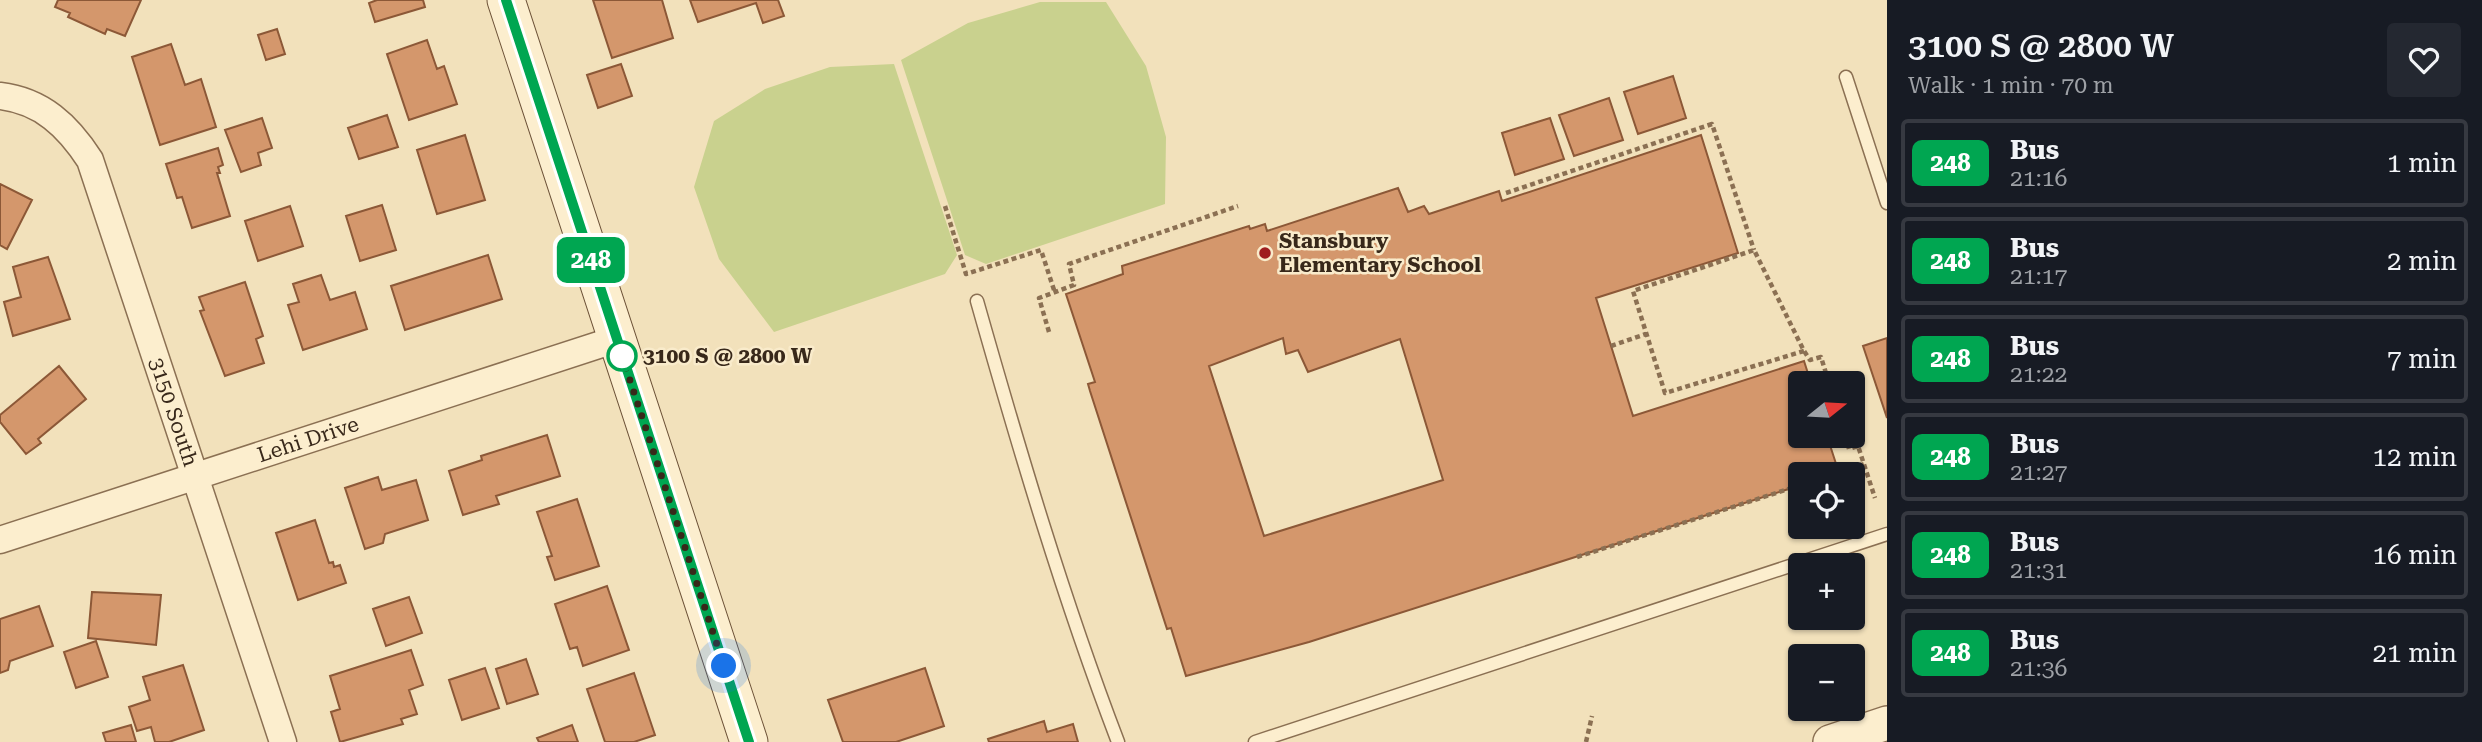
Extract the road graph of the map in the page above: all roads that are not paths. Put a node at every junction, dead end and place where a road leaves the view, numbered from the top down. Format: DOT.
graph roads {
  1 [pos="506,0"];
  2 [pos="1846,78"];
  3 [pos="0,96"];
  4 [pos="1887,203"];
  5 [pos="977,301"];
  6 [pos="617,339"];
  7 [pos="196,476"];
  8 [pos="1887,534"];
  9 [pos="0,540"];
  10 [pos="1887,723"];
  11 [pos="283,742"];
  12 [pos="748,742"];
  13 [pos="1118,742"];
  14 [pos="1255,742"];
  15 [pos="1830,742"];
  1 -- 6 [label="main road"];
  2 -- 4 [label="lane"];
  3 -- 7 [label="street, 3150 South"];
  5 -- 13 [label="lane"];
  6 -- 7 [label="street, Lehi Drive"];
  6 -- 12 [label="main road"];
  7 -- 9 [label="street, Lehi Drive"];
  7 -- 11 [label="street, 3150 South"];
  8 -- 14 [label="lane"];
  10 -- 15 [label="street"];
}
